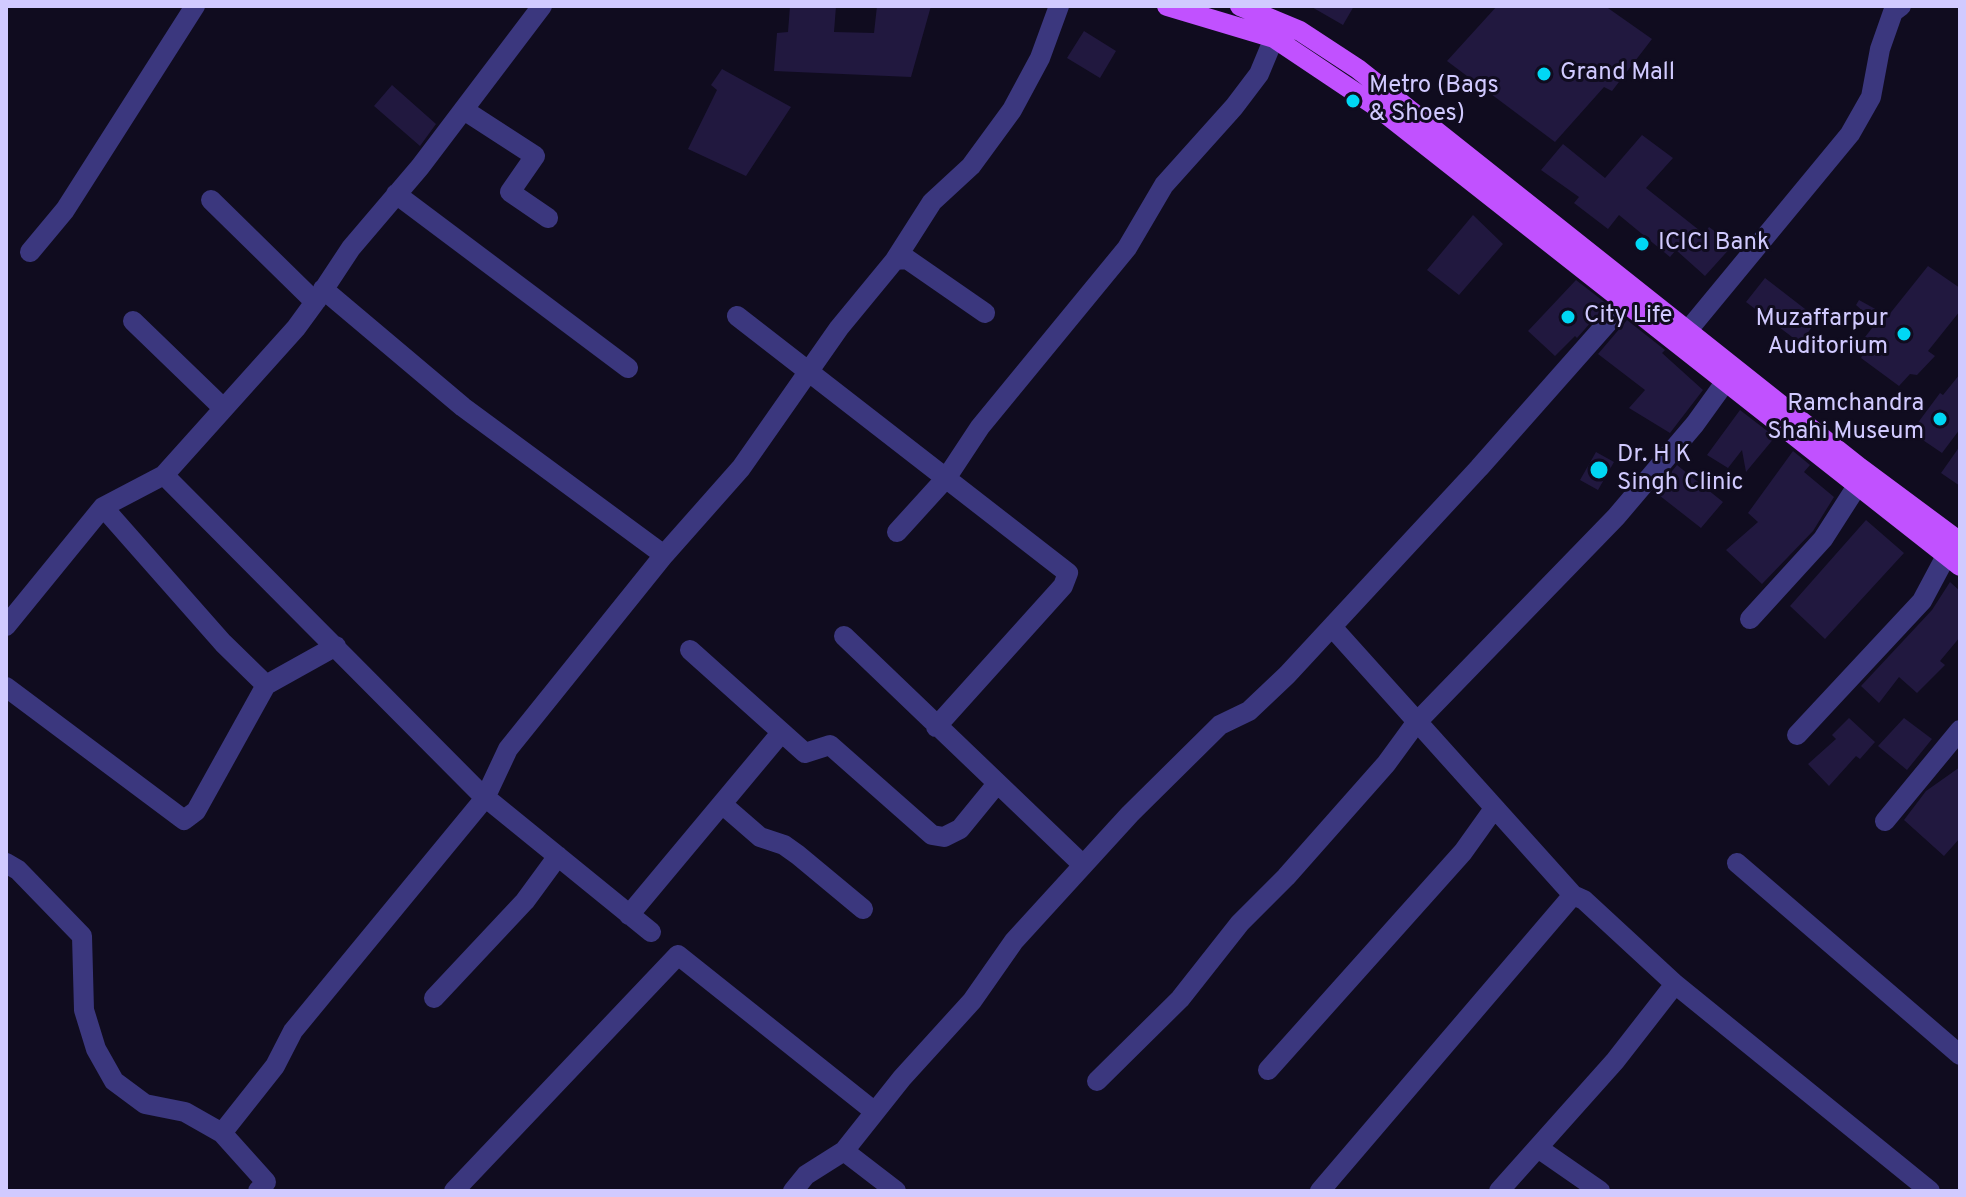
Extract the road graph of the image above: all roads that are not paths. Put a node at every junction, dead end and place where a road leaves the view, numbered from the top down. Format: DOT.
graph roads {
  1 [pos="195,6"];
  2 [pos="542,6"];
  3 [pos="1059,6"];
  4 [pos="1167,6"];
  5 [pos="1240,6"];
  6 [pos="1901,6"];
  7 [pos="1274,38"];
  8 [pos="464,110"];
  9 [pos="396,194"];
  10 [pos="211,200"];
  11 [pos="548,218"];
  12 [pos="30,252"];
  13 [pos="895,260"];
  14 [pos="319,296"];
  15 [pos="1625,303"];
  16 [pos="985,313"];
  17 [pos="737,316"];
  18 [pos="133,321"];
  19 [pos="1689,329"];
  20 [pos="628,368"];
  21 [pos="809,374"];
  22 [pos="1726,381"];
  23 [pos="222,407"];
  24 [pos="164,475"];
  25 [pos="947,477"];
  26 [pos="1857,486"];
  27 [pos="103,507"];
  28 [pos="897,532"];
  29 [pos="664,555"];
  30 [pos="1955,555"];
  31 [pos="1750,619"];
  32 [pos="6,626"];
  33 [pos="1332,627"];
  34 [pos="844,636"];
  35 [pos="336,646"];
  36 [pos="690,650"];
  37 [pos="266,685"];
  38 [pos="6,687"];
  39 [pos="1416,723"];
  40 [pos="936,727"];
  41 [pos="1960,730"];
  42 [pos="781,733"];
  43 [pos="1797,735"];
  44 [pos="996,785"];
  45 [pos="485,798"];
  46 [pos="722,804"];
  47 [pos="1493,810"];
  48 [pos="1885,821"];
  49 [pos="558,856"];
  50 [pos="6,863"];
  51 [pos="1737,863"];
  52 [pos="1083,865"];
  53 [pos="1573,895"];
  54 [pos="863,909"];
  55 [pos="629,915"];
  56 [pos="651,932"];
  57 [pos="1675,984"];
  58 [pos="434,998"];
  59 [pos="1960,1055"];
  60 [pos="1268,1070"];
  61 [pos="1097,1081"];
  62 [pos="875,1112"];
  63 [pos="222,1133"];
  64 [pos="1538,1148"];
  65 [pos="844,1151"];
  66 [pos="258,1191"];
  67 [pos="454,1191"];
  68 [pos="793,1191"];
  69 [pos="896,1191"];
  70 [pos="1320,1191"];
  71 [pos="1499,1191"];
  72 [pos="1600,1191"];
  73 [pos="1930,1191"];
  1 -- 12 [label="street"];
  2 -- 8 [label="street"];
  3 -- 13 [label="street"];
  4 -- 7 [label="main road"];
  5 -- 19 [label="main road"];
  6 -- 19 [label="street"];
  7 -- 15 [label="main road"];
  7 -- 25 [label="street"];
  8 -- 9 [label="street"];
  8 -- 11 [label="street"];
  9 -- 14 [label="street"];
  9 -- 20 [label="street"];
  10 -- 14 [label="street"];
  13 -- 16 [label="street"];
  13 -- 21 [label="street"];
  14 -- 23 [label="street"];
  14 -- 29 [label="street"];
  15 -- 22 [label="main road"];
  15 -- 33 [label="street"];
  17 -- 21 [label="street"];
  18 -- 23 [label="street"];
  19 -- 30 [label="main road"];
  21 -- 25 [label="street"];
  21 -- 29 [label="street"];
  22 -- 26 [label="main road"];
  22 -- 39 [label="street"];
  23 -- 24 [label="street"];
  24 -- 27 [label="street"];
  24 -- 35 [label="street"];
  25 -- 28 [label="street"];
  25 -- 40 [label="street"];
  26 -- 30 [label="main road"];
  26 -- 31 [label="street"];
  27 -- 32 [label="street"];
  27 -- 37 [label="street"];
  29 -- 45 [label="street"];
  30 -- 43 [label="street"];
  33 -- 39 [label="street"];
  33 -- 52 [label="street"];
  34 -- 40 [label="street"];
  35 -- 37 [label="street"];
  35 -- 45 [label="street"];
  36 -- 42 [label="street"];
  37 -- 38 [label="street"];
  39 -- 47 [label="street"];
  39 -- 61 [label="street"];
  40 -- 44 [label="street"];
  41 -- 48 [label="street"];
  42 -- 44 [label="street"];
  42 -- 46 [label="street"];
  44 -- 52 [label="street"];
  45 -- 49 [label="street"];
  45 -- 63 [label="street"];
  46 -- 54 [label="street"];
  46 -- 55 [label="street"];
  47 -- 53 [label="street"];
  47 -- 60 [label="street"];
  49 -- 55 [label="street"];
  49 -- 58 [label="street"];
  50 -- 63 [label="street"];
  51 -- 59 [label="street"];
  52 -- 62 [label="street"];
  53 -- 57 [label="street"];
  53 -- 70 [label="street"];
  55 -- 56 [label="street"];
  57 -- 64 [label="street"];
  57 -- 73 [label="street"];
  62 -- 65 [label="street"];
  62 -- 67 [label="street"];
  63 -- 66 [label="street"];
  64 -- 71 [label="street"];
  64 -- 72 [label="street"];
  65 -- 68 [label="street"];
  65 -- 69 [label="street"];
}
